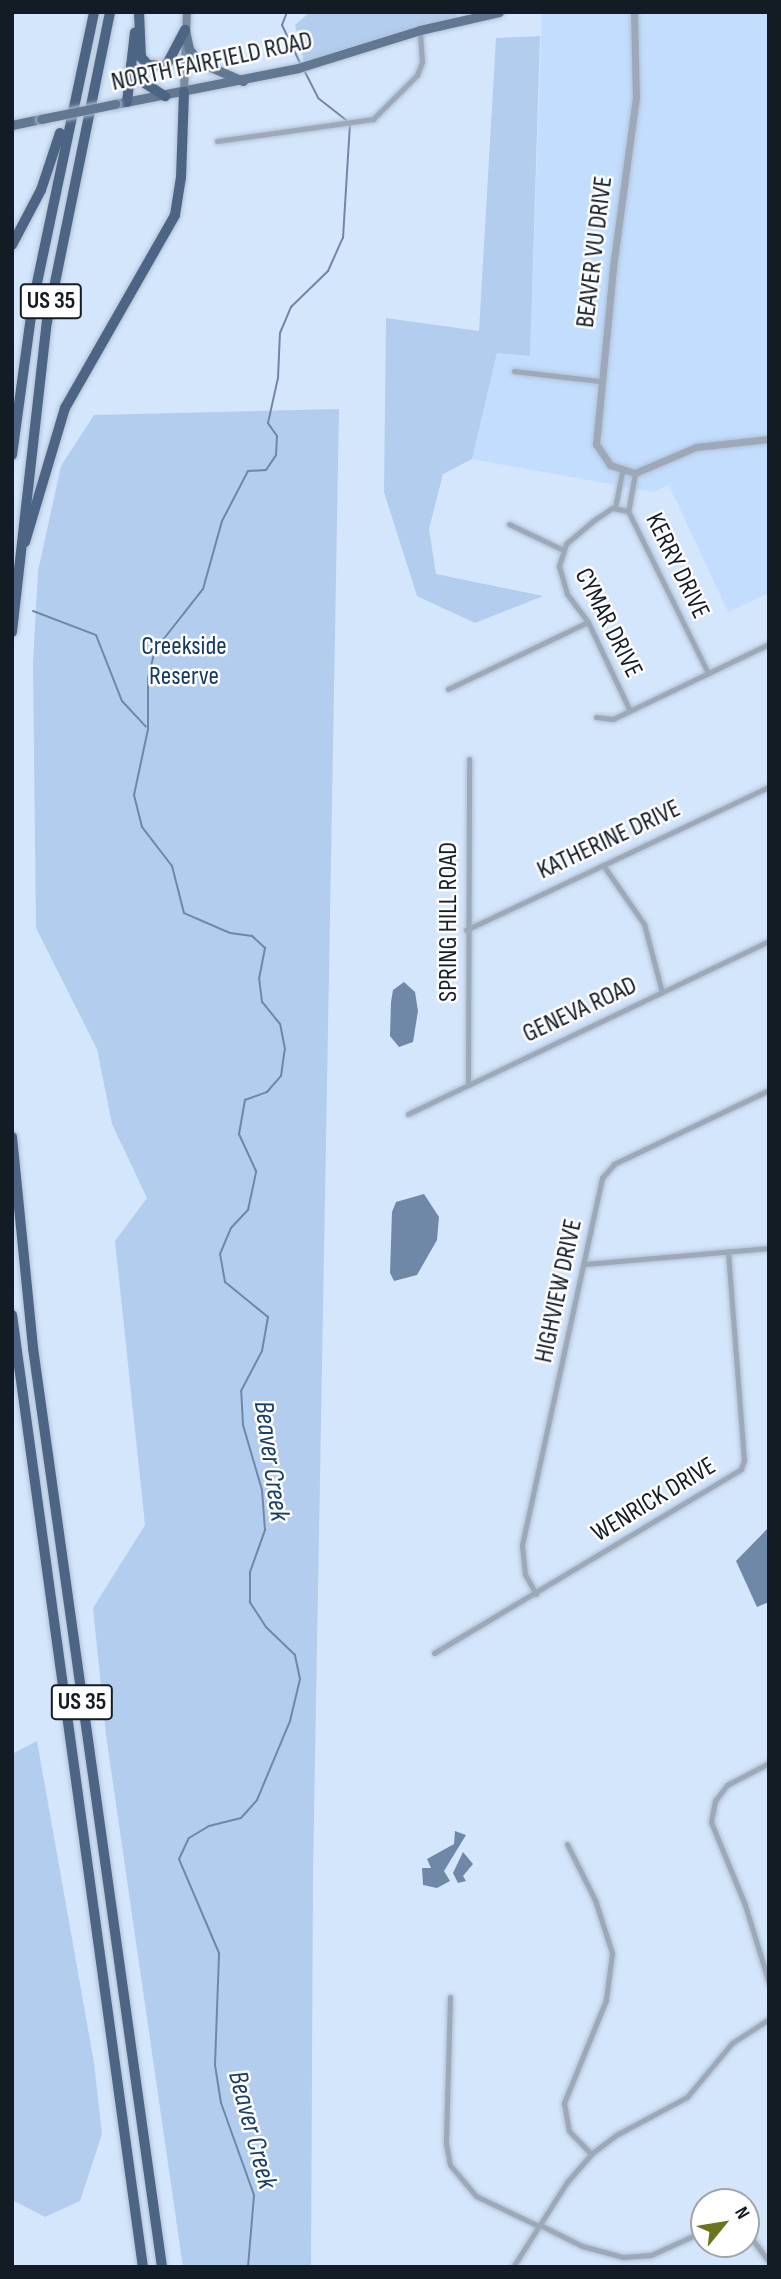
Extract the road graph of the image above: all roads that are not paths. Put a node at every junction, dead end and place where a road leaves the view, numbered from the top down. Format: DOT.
graph roads {
  1 [pos="94,12"];
  2 [pos="110,12"];
  3 [pos="138,12"];
  4 [pos="187,12"];
  5 [pos="499,12"];
  6 [pos="634,12"];
  7 [pos="185,30"];
  8 [pos="420,30"];
  9 [pos="131,65"];
  10 [pos="243,81"];
  11 [pos="76,86"];
  12 [pos="184,92"];
  13 [pos="165,96"];
  14 [pos="128,102"];
  15 [pos="12,125"];
  16 [pos="217,141"];
  17 [pos="12,245"];
  18 [pos="514,371"];
  19 [pos="601,380"];
  20 [pos="769,439"];
  21 [pos="12,455"];
  22 [pos="622,471"];
  23 [pos="635,473"];
  24 [pos="615,508"];
  25 [pos="628,511"];
  26 [pos="509,524"];
  27 [pos="563,550"];
  28 [pos="15,594"];
  29 [pos="588,622"];
  30 [pos="12,632"];
  31 [pos="769,644"];
  32 [pos="708,674"];
  33 [pos="448,689"];
  34 [pos="630,710"];
  35 [pos="596,718"];
  36 [pos="469,759"];
  37 [pos="769,787"];
  38 [pos="603,865"];
  39 [pos="466,930"];
  40 [pos="769,941"];
  41 [pos="662,992"];
  42 [pos="468,1084"];
  43 [pos="769,1090"];
  44 [pos="408,1114"];
  45 [pos="12,1137"];
  46 [pos="769,1248"];
  47 [pos="728,1252"];
  48 [pos="585,1264"];
  49 [pos="12,1314"];
  50 [pos="536,1594"];
  51 [pos="434,1653"];
  52 [pos="769,1763"];
  53 [pos="566,1843"];
  54 [pos="769,1983"];
  55 [pos="450,1997"];
  56 [pos="769,2019"];
  57 [pos="591,2154"];
  58 [pos="539,2225"];
  59 [pos="690,2237"];
  60 [pos="144,2267"];
  61 [pos="162,2267"];
  62 [pos="513,2267"];
  1 -- 11 [label="highway, US 35"];
  2 -- 28 [label="highway, US 35"];
  3 -- 7 [label="highway"];
  3 -- 9 [label="highway"];
  4 -- 7 [label="main road"];
  5 -- 8 [label="main road, NORTH FAIRFIELD ROAD"];
  6 -- 19 [label="street, BEAVER VU DRIVE"];
  7 -- 10 [label="main road"];
  7 -- 12 [label="main road"];
  8 -- 10 [label="main road, NORTH FAIRFIELD ROAD"];
  8 -- 16 [label="street"];
  9 -- 13 [label="highway"];
  9 -- 14 [label="highway"];
  10 -- 12 [label="main road, NORTH FAIRFIELD ROAD"];
  11 -- 17 [label="highway"];
  11 -- 21 [label="highway, US 35"];
  12 -- 13 [label="main road, NORTH FAIRFIELD ROAD"];
  12 -- 28 [label="highway"];
  13 -- 14 [label="main road, NORTH FAIRFIELD ROAD"];
  14 -- 15 [label="main road, NORTH FAIRFIELD ROAD, bridge"];
  18 -- 19 [label="street"];
  19 -- 22 [label="street, BEAVER VU DRIVE"];
  20 -- 23 [label="street"];
  22 -- 23 [label="street"];
  22 -- 24 [label="street, KERRY DRIVE"];
  23 -- 25 [label="street, KERRY DRIVE"];
  24 -- 25 [label="street"];
  24 -- 27 [label="street, CYMAR DRIVE"];
  25 -- 32 [label="street, KERRY DRIVE"];
  26 -- 27 [label="street"];
  27 -- 29 [label="street, CYMAR DRIVE"];
  28 -- 30 [label="highway, US 35"];
  29 -- 33 [label="street"];
  29 -- 34 [label="street, CYMAR DRIVE"];
  31 -- 32 [label="street"];
  32 -- 34 [label="street"];
  34 -- 35 [label="street"];
  36 -- 39 [label="street, SPRING HILL ROAD"];
  37 -- 38 [label="street, KATHERINE DRIVE"];
  38 -- 39 [label="street, KATHERINE DRIVE"];
  38 -- 41 [label="street"];
  39 -- 42 [label="street, SPRING HILL ROAD"];
  40 -- 41 [label="street, GENEVA ROAD"];
  41 -- 42 [label="street, GENEVA ROAD"];
  42 -- 44 [label="street, GENEVA ROAD"];
  43 -- 48 [label="street, HIGHVIEW DRIVE"];
  45 -- 61 [label="highway, US 35"];
  46 -- 47 [label="street"];
  47 -- 48 [label="street"];
  47 -- 50 [label="street, WENRICK DRIVE"];
  48 -- 50 [label="street, HIGHVIEW DRIVE"];
  49 -- 60 [label="highway, US 35"];
  50 -- 51 [label="street, WENRICK DRIVE"];
  52 -- 54 [label="street"];
  53 -- 57 [label="street"];
  55 -- 58 [label="street"];
  56 -- 57 [label="street"];
  57 -- 58 [label="street"];
  58 -- 59 [label="street"];
  58 -- 62 [label="street"];
}
